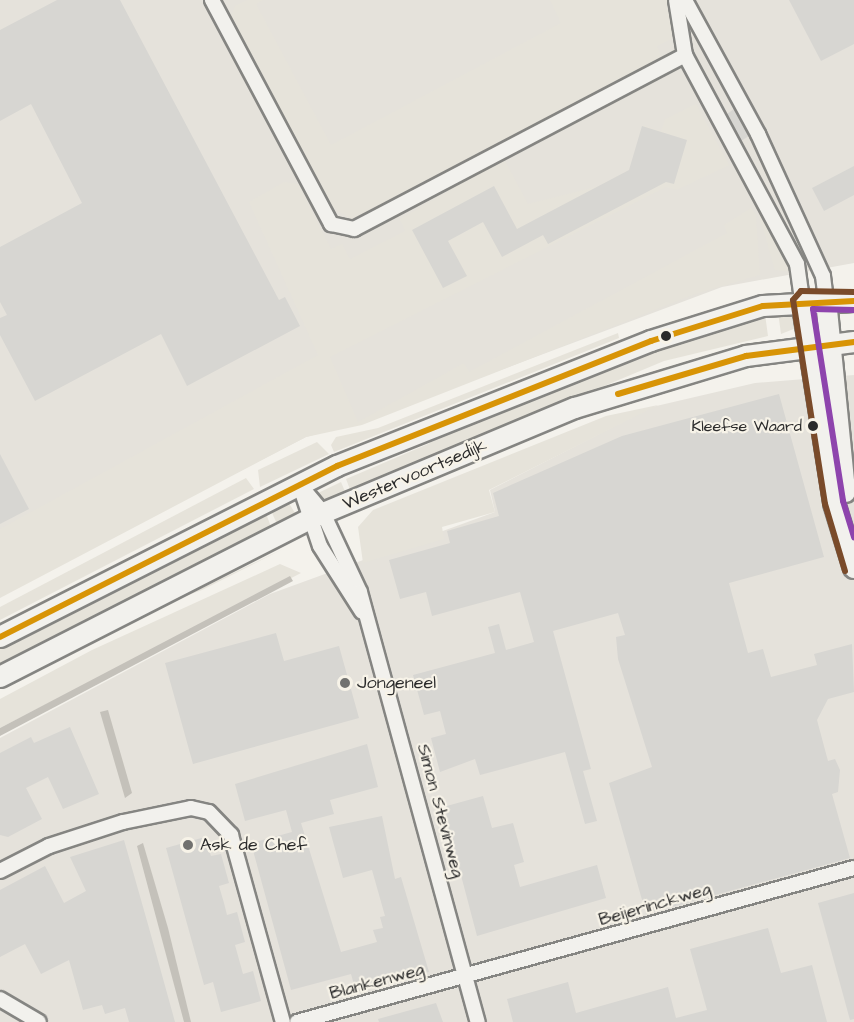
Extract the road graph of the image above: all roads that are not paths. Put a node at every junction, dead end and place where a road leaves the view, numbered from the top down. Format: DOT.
graph roads {
  1 [pos="676,0"];
  2 [pos="685,0"];
  3 [pos="217,2"];
  4 [pos="685,55"];
  5 [pos="772,170"];
  6 [pos="753,181"];
  7 [pos="802,300"];
  8 [pos="826,300"];
  9 [pos="854,301"];
  10 [pos="854,342"];
  11 [pos="827,343"];
  12 [pos="807,345"];
  13 [pos="299,484"];
  14 [pos="315,517"];
  15 [pos="854,560"];
  16 [pos="854,568"];
  17 [pos="362,612"];
  18 [pos="0,637"];
  19 [pos="0,677"];
  20 [pos="854,868"];
  21 [pos="0,871"];
  22 [pos="466,977"];
  23 [pos="0,999"];
  24 [pos="39,1022"];
  25 [pos="284,1022"];
  26 [pos="297,1022"];
  27 [pos="478,1022"];
  1 -- 4 [label="street"];
  2 -- 5 [label="street"];
  3 -- 4 [label="street"];
  4 -- 6 [label="street"];
  5 -- 6 [label="street"];
  5 -- 8 [label="street"];
  6 -- 7 [label="street"];
  7 -- 8 [label="main road, Westervoortsedijk"];
  7 -- 12 [label="main road"];
  7 -- 13 [label="main road, Westervoortsedijk"];
  8 -- 9 [label="main road, Westervoortsedijk"];
  8 -- 11 [label="main road"];
  10 -- 11 [label="main road, Westervoortsedijk"];
  11 -- 12 [label="main road, Westervoortsedijk"];
  11 -- 15 [label="main road"];
  12 -- 14 [label="main road, Westervoortsedijk"];
  12 -- 16 [label="main road"];
  13 -- 14 [label="street"];
  13 -- 18 [label="main road, Westervoortsedijk"];
  14 -- 17 [label="street, Simon Stevinweg"];
  14 -- 17 [label="street, Simon Stevinweg"];
  14 -- 19 [label="main road, Westervoortsedijk"];
  17 -- 22 [label="street, Simon Stevinweg"];
  20 -- 22 [label="street, Beijerinckweg"];
  21 -- 25 [label="street"];
  22 -- 26 [label="street, Blankenweg"];
  22 -- 27 [label="street, Simon Stevinweg"];
  23 -- 24 [label="street"];
}
